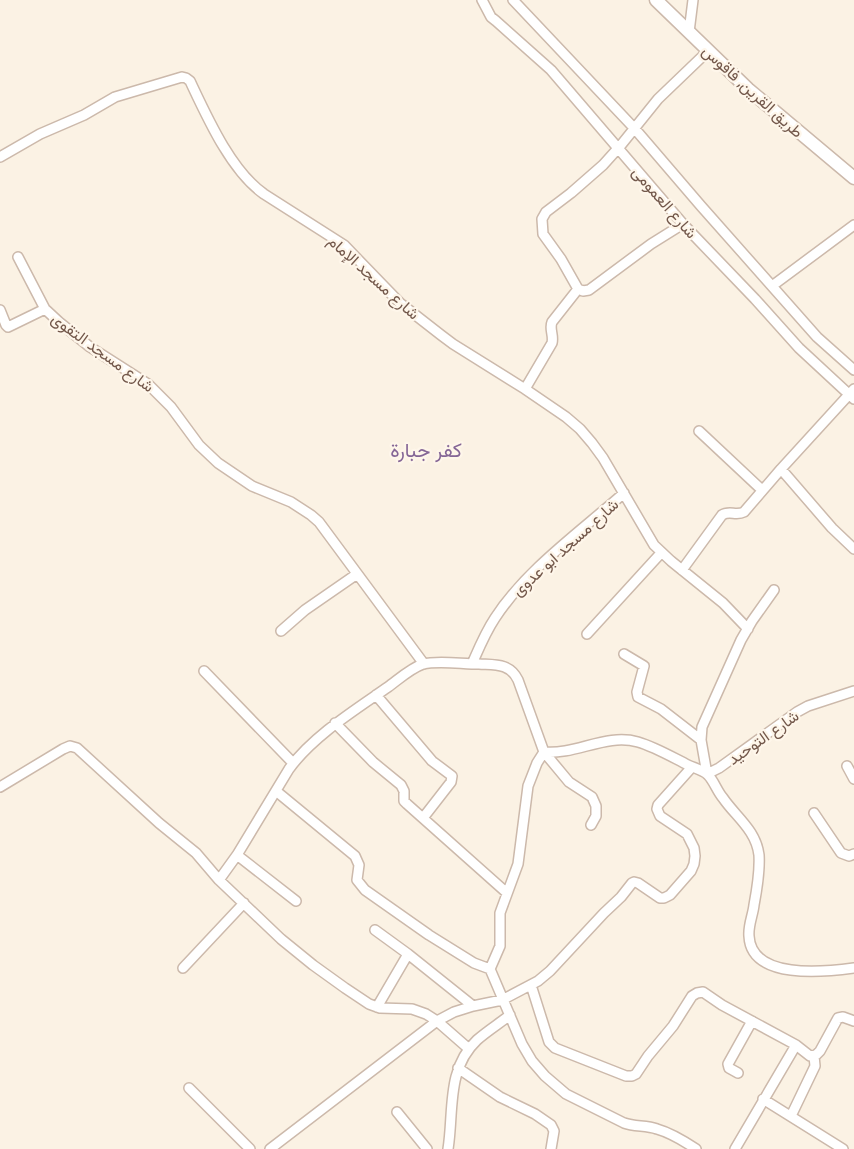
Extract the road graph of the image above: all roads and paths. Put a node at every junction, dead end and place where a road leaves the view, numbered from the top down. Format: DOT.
graph roads {
  1 [pos="482,0"];
  2 [pos="513,0"];
  3 [pos="656,0"];
  4 [pos="693,0"];
  5 [pos="689,32"];
  6 [pos="708,51"];
  7 [pos="634,130"];
  8 [pos="620,147"];
  9 [pos="0,157"];
  10 [pos="854,178"];
  11 [pos="683,224"];
  12 [pos="854,225"];
  13 [pos="18,257"];
  14 [pos="772,286"];
  15 [pos="578,290"];
  16 [pos="45,309"];
  17 [pos="0,310"];
  18 [pos="854,370"];
  19 [pos="525,389"];
  20 [pos="852,394"];
  21 [pos="699,431"];
  22 [pos="781,469"];
  23 [pos="762,490"];
  24 [pos="624,493"];
  25 [pos="854,549"];
  26 [pos="661,553"];
  27 [pos="682,570"];
  28 [pos="357,574"];
  29 [pos="774,590"];
  30 [pos="748,629"];
  31 [pos="281,631"];
  32 [pos="587,634"];
  33 [pos="624,654"];
  34 [pos="424,664"];
  35 [pos="472,664"];
  36 [pos="204,671"];
  37 [pos="854,691"];
  38 [pos="376,695"];
  39 [pos="335,723"];
  40 [pos="701,740"];
  41 [pos="544,752"];
  42 [pos="293,763"];
  43 [pos="847,766"];
  44 [pos="692,767"];
  45 [pos="707,774"];
  46 [pos="854,779"];
  47 [pos="0,787"];
  48 [pos="276,791"];
  49 [pos="814,813"];
  50 [pos="423,818"];
  51 [pos="591,825"];
  52 [pos="854,854"];
  53 [pos="237,855"];
  54 [pos="219,880"];
  55 [pos="507,893"];
  56 [pos="296,901"];
  57 [pos="244,903"];
  58 [pos="375,930"];
  59 [pos="408,954"];
  60 [pos="183,968"];
  61 [pos="854,968"];
  62 [pos="490,969"];
  63 [pos="531,985"];
  64 [pos="502,1000"];
  65 [pos="473,1006"];
  66 [pos="377,1007"];
  67 [pos="510,1015"];
  68 [pos="437,1021"];
  69 [pos="752,1021"];
  70 [pos="854,1021"];
  71 [pos="796,1045"];
  72 [pos="470,1049"];
  73 [pos="814,1056"];
  74 [pos="458,1068"];
  75 [pos="738,1073"];
  76 [pos="189,1088"];
  77 [pos="764,1099"];
  78 [pos="397,1112"];
  79 [pos="791,1116"];
  80 [pos="283,1145"];
  81 [pos="250,1149"];
  82 [pos="270,1149"];
  83 [pos="427,1149"];
  84 [pos="448,1149"];
  85 [pos="551,1149"];
  86 [pos="696,1149"];
  87 [pos="735,1149"];
  88 [pos="843,1149"];
  1 -- 8 [label="street, شارع العمومى"];
  2 -- 7 [label="street"];
  3 -- 5 [label="street, طريق القرين, فاقوس"];
  4 -- 5 [label="street"];
  5 -- 6 [label="street, طريق القرين, فاقوس"];
  6 -- 7 [label="street"];
  6 -- 10 [label="street, طريق القرين, فاقوس"];
  7 -- 8 [label="street"];
  7 -- 14 [label="street"];
  8 -- 11 [label="street, شارع العمومى"];
  8 -- 15 [label="street"];
  9 -- 19 [label="street, شارع مسجد الإمام"];
  11 -- 15 [label="street"];
  11 -- 20 [label="street, شارع العمومى"];
  12 -- 14 [label="street"];
  13 -- 16 [label="street, شارع مسجد التقوى"];
  14 -- 18 [label="street"];
  15 -- 19 [label="street"];
  16 -- 17 [label="street"];
  16 -- 28 [label="street, شارع مسجد التقوى"];
  19 -- 24 [label="street, شارع مسجد الإمام"];
  20 -- 22 [label="street"];
  21 -- 23 [label="street"];
  22 -- 23 [label="street"];
  22 -- 25 [label="street"];
  23 -- 27 [label="street"];
  24 -- 26 [label="street, شارع مسجد الإمام"];
  24 -- 35 [label="street, شارع مسجد ابو عدوى"];
  26 -- 27 [label="street, شارع مسجد الإمام"];
  26 -- 32 [label="street"];
  27 -- 30 [label="street, شارع مسجد الإمام"];
  28 -- 31 [label="street"];
  28 -- 34 [label="street, شارع مسجد التقوى"];
  29 -- 30 [label="street"];
  30 -- 40 [label="street"];
  33 -- 40 [label="street"];
  34 -- 35 [label="street"];
  34 -- 38 [label="street"];
  35 -- 41 [label="street"];
  36 -- 42 [label="street"];
  37 -- 45 [label="street, شارع التوحيد"];
  38 -- 39 [label="street"];
  38 -- 50 [label="street"];
  39 -- 42 [label="street"];
  39 -- 50 [label="street"];
  40 -- 45 [label="street"];
  41 -- 44 [label="street"];
  41 -- 51 [label="street"];
  41 -- 55 [label="street"];
  42 -- 48 [label="street"];
  43 -- 46 [label="street"];
  44 -- 45 [label="street"];
  44 -- 63 [label="street"];
  45 -- 61 [label="street"];
  47 -- 54 [label="street"];
  48 -- 53 [label="street"];
  48 -- 62 [label="street"];
  49 -- 52 [label="street"];
  50 -- 55 [label="street"];
  53 -- 54 [label="street"];
  53 -- 56 [label="street"];
  54 -- 57 [label="street"];
  55 -- 62 [label="street"];
  57 -- 60 [label="street"];
  57 -- 66 [label="street"];
  58 -- 59 [label="street"];
  59 -- 65 [label="street"];
  59 -- 66 [label="street"];
  62 -- 64 [label="street"];
  63 -- 64 [label="street"];
  63 -- 69 [label="street"];
  64 -- 65 [label="street"];
  64 -- 67 [label="street"];
  65 -- 68 [label="street"];
  66 -- 68 [label="street"];
  67 -- 72 [label="street"];
  67 -- 86 [label="street"];
  68 -- 72 [label="street"];
  68 -- 80 [label="street"];
  69 -- 71 [label="street"];
  69 -- 75 [label="street"];
  70 -- 73 [label="street"];
  71 -- 73 [label="street"];
  71 -- 77 [label="street"];
  72 -- 74 [label="street"];
  73 -- 79 [label="street"];
  74 -- 84 [label="street"];
  74 -- 85 [label="street"];
  76 -- 81 [label="street"];
  77 -- 79 [label="street"];
  77 -- 87 [label="street"];
  78 -- 83 [label="street"];
  79 -- 88 [label="street"];
  80 -- 82 [label="street"];
}
